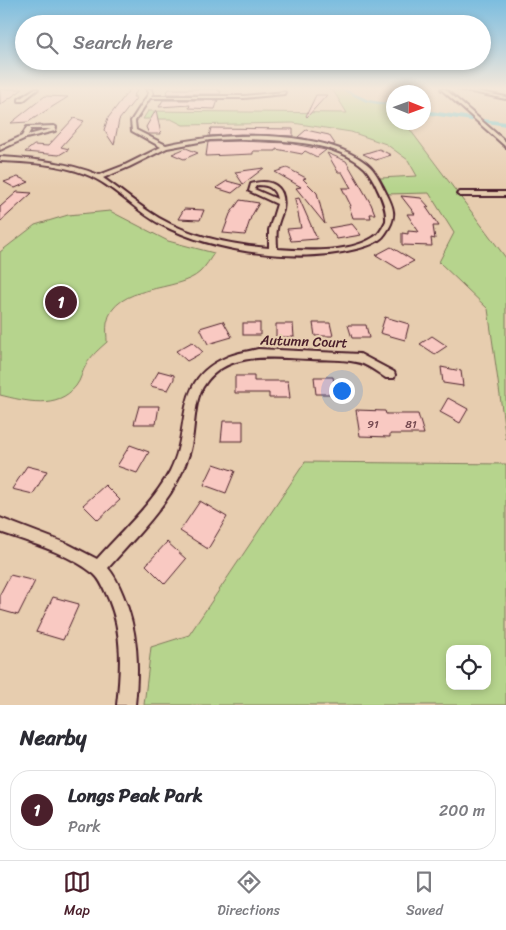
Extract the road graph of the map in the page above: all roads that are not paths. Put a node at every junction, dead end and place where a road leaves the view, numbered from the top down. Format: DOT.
graph roads {
  1 [pos="133,122"];
  2 [pos="480,122"];
  3 [pos="24,137"];
  4 [pos="506,145"];
  5 [pos="165,147"];
  6 [pos="0,148"];
  7 [pos="0,159"];
  8 [pos="99,177"];
  9 [pos="460,194"];
  10 [pos="506,194"];
  11 [pos="280,202"];
  12 [pos="273,250"];
  13 [pos="390,375"];
  14 [pos="0,525"];
  15 [pos="98,568"];
  16 [pos="126,705"];
  1 -- 5 [label="street"];
  2 -- 4 [label="street"];
  3 -- 3 [label="street"];
  3 -- 6 [label="street"];
  5 -- 8 [label="street"];
  5 -- 12 [label="street"];
  7 -- 8 [label="street"];
  8 -- 12 [label="street"];
  9 -- 10 [label="street"];
  11 -- 12 [label="street"];
  13 -- 15 [label="street, Autumn Court"];
  14 -- 15 [label="street"];
  15 -- 16 [label="street"];
}
